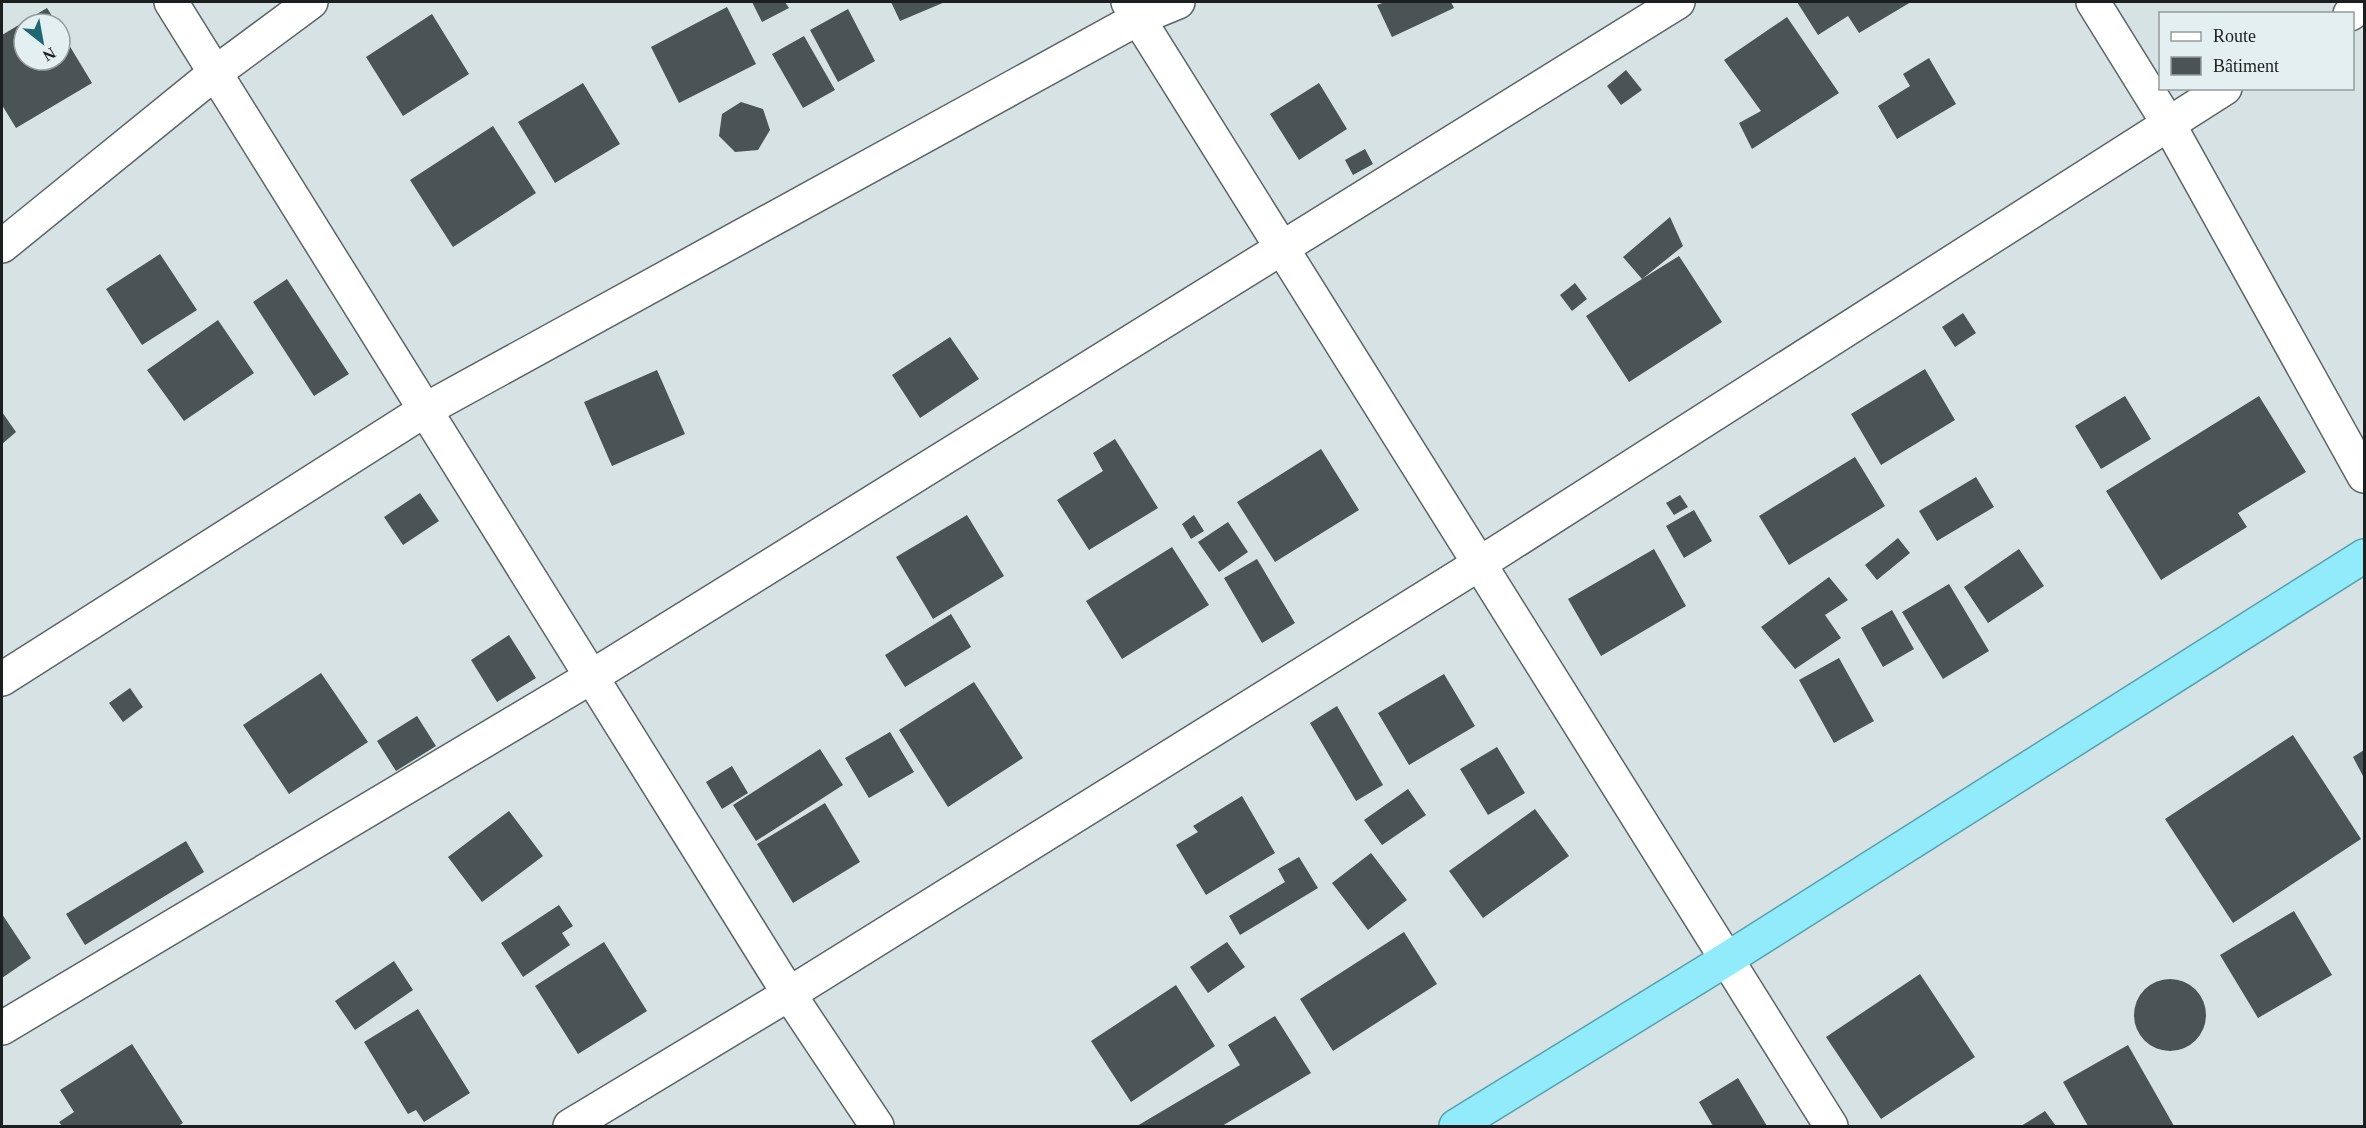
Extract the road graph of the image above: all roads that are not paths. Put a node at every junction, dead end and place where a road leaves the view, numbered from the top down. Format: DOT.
graph roads {
  1 [pos="171,2"];
  2 [pos="311,2"];
  3 [pos="1178,2"];
  4 [pos="1678,2"];
  5 [pos="2093,2"];
  6 [pos="1134,10"];
  7 [pos="215,72"];
  8 [pos="2222,90"];
  9 [pos="2168,123"];
  10 [pos="2,246"];
  11 [pos="1281,248"];
  12 [pos="425,410"];
  13 [pos="2364,476"];
  14 [pos="2364,556"];
  15 [pos="1479,564"];
  16 [pos="591,677"];
  17 [pos="2,679"];
  18 [pos="1727,959"];
  19 [pos="789,994"];
  20 [pos="2,1028"];
  21 [pos="570,1126"];
  22 [pos="877,1126"];
  23 [pos="1456,1126"];
  24 [pos="1831,1126"];
  1 -- 7 [label="street"];
  2 -- 7 [label="street"];
  3 -- 6 [label="street"];
  4 -- 11 [label="street"];
  5 -- 9 [label="street"];
  6 -- 11 [label="street"];
  6 -- 12 [label="street"];
  7 -- 10 [label="street"];
  7 -- 12 [label="street"];
  8 -- 9 [label="street"];
  9 -- 13 [label="street"];
  9 -- 15 [label="street"];
  11 -- 15 [label="street"];
  11 -- 16 [label="street"];
  12 -- 16 [label="street"];
  12 -- 17 [label="street"];
  14 -- 18 [label="highway"];
  15 -- 18 [label="street"];
  15 -- 19 [label="street"];
  16 -- 19 [label="street"];
  16 -- 20 [label="street"];
  18 -- 23 [label="highway"];
  18 -- 24 [label="street"];
  19 -- 21 [label="street"];
  19 -- 22 [label="street"];
}
